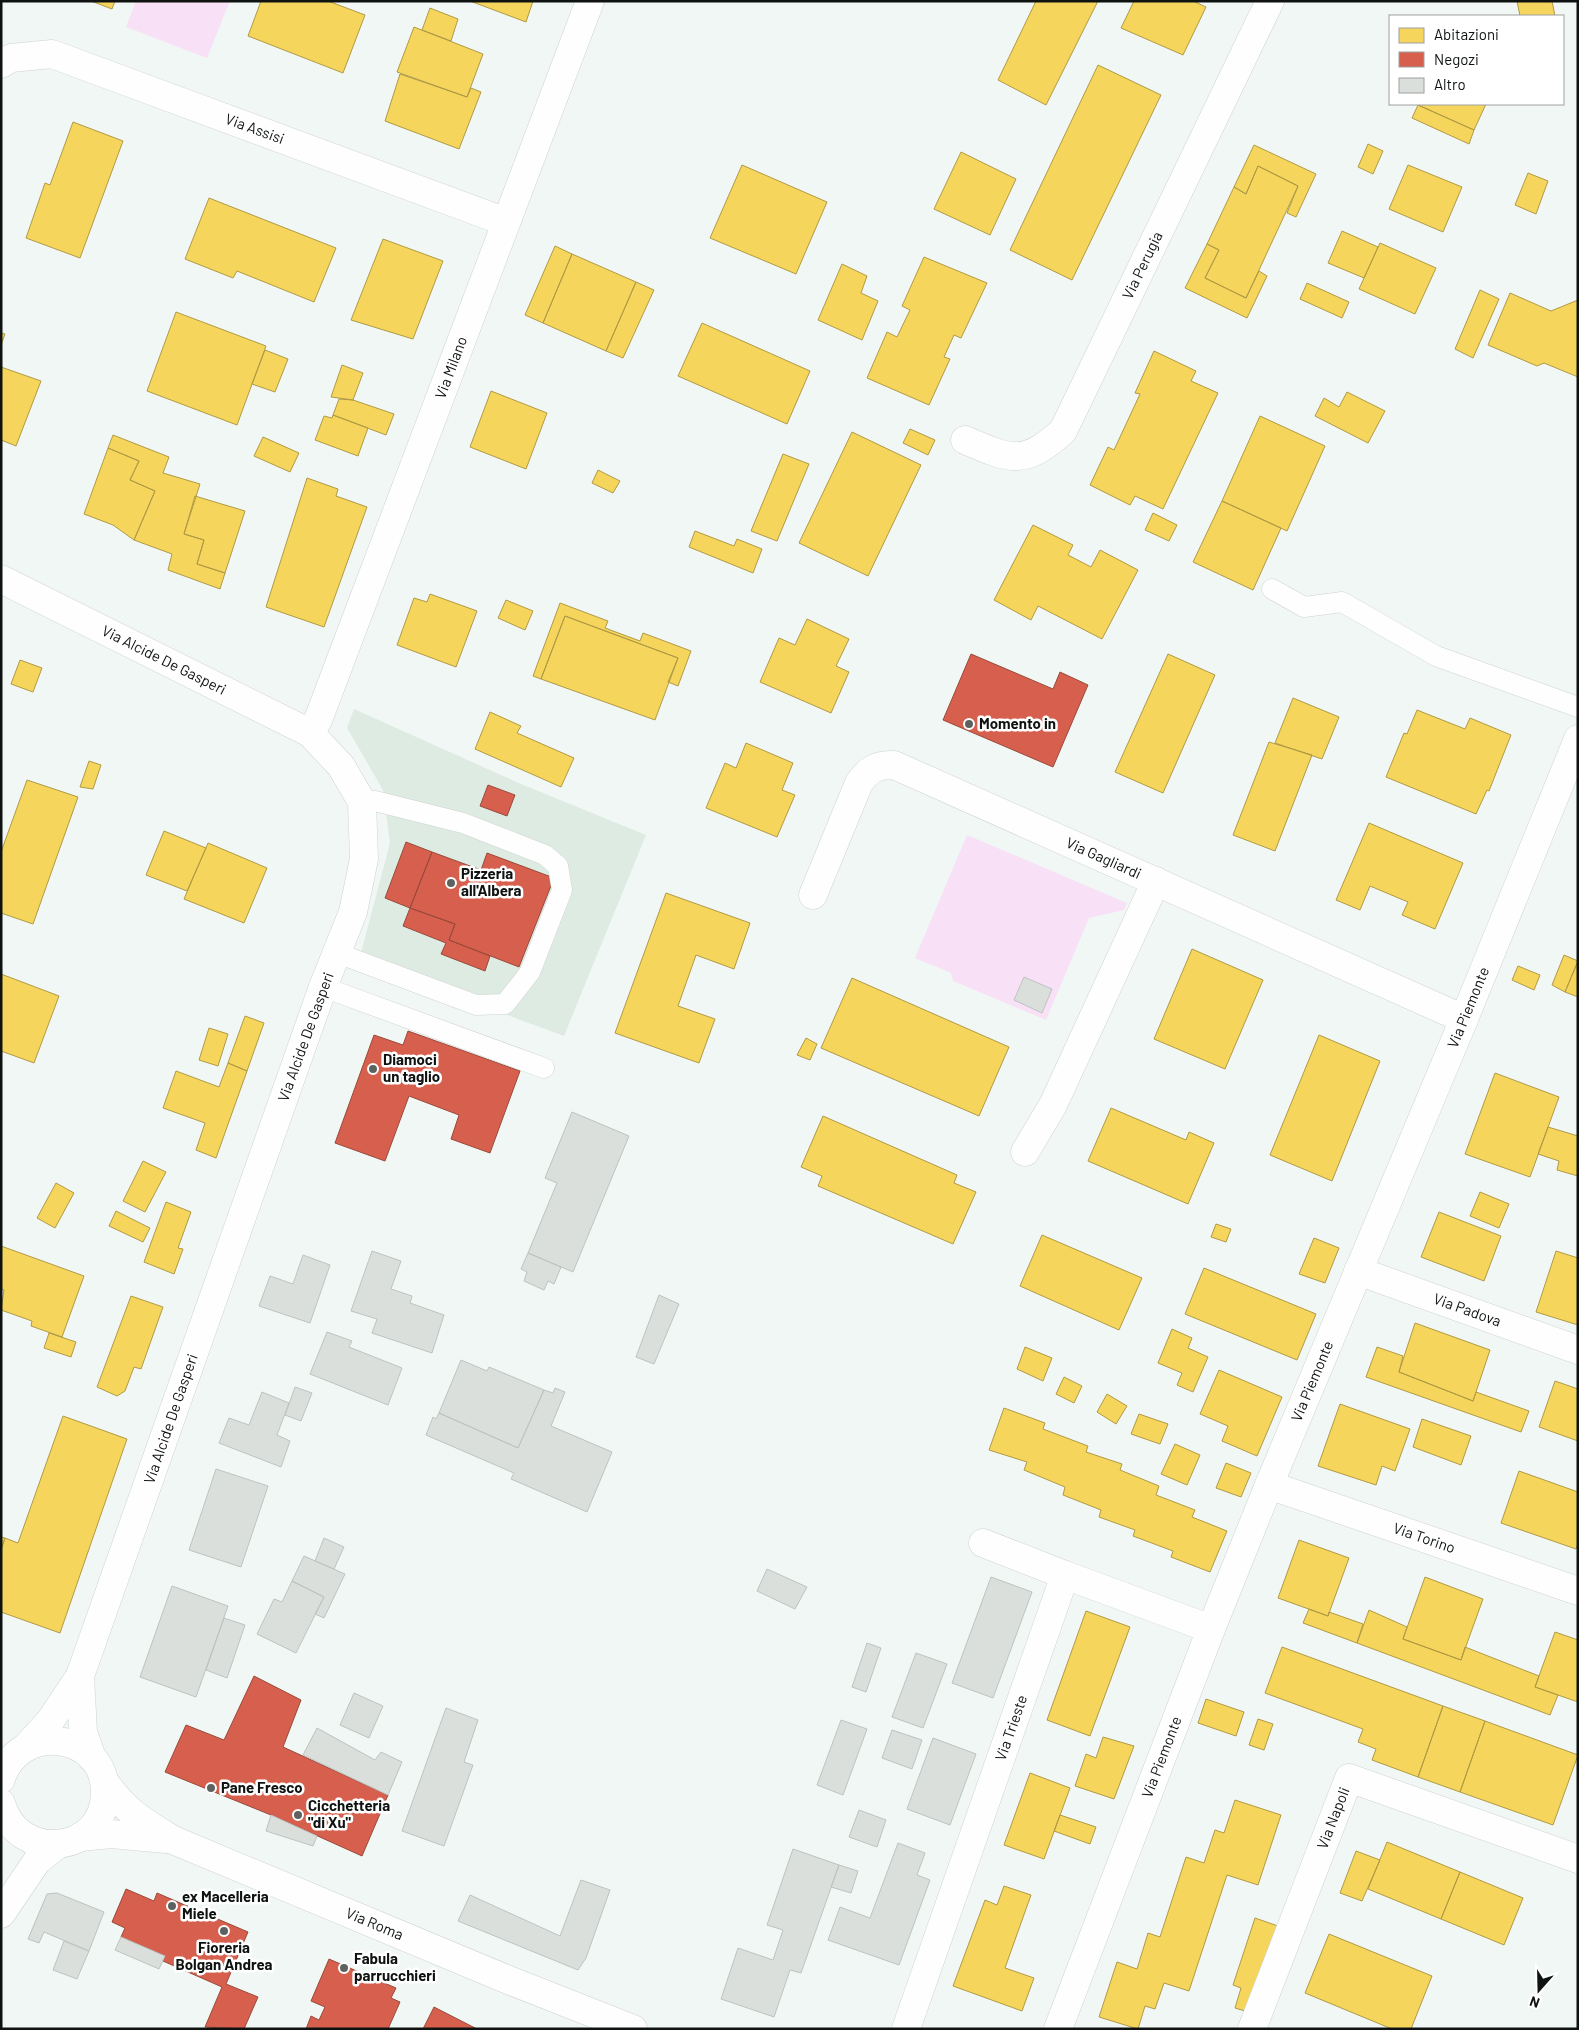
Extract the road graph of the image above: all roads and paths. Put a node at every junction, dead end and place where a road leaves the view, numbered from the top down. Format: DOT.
graph roads {
  1 [pos="590,1"];
  2 [pos="1270,1"];
  3 [pos="1,64"];
  4 [pos="506,222"];
  5 [pos="965,440"];
  6 [pos="1,579"];
  7 [pos="1272,589"];
  8 [pos="1578,707"];
  9 [pos="310,733"];
  10 [pos="1578,739"];
  11 [pos="362,802"];
  12 [pos="1156,881"];
  13 [pos="813,895"];
  14 [pos="337,953"];
  15 [pos="324,987"];
  16 [pos="1464,1019"];
  17 [pos="544,1068"];
  18 [pos="1025,1152"];
  19 [pos="1358,1271"];
  20 [pos="1578,1350"];
  21 [pos="1269,1484"];
  22 [pos="984,1543"];
  23 [pos="1065,1575"];
  24 [pos="1578,1591"];
  25 [pos="1211,1629"];
  26 [pos="80,1676"];
  27 [pos="27,1746"];
  28 [pos="98,1770"];
  29 [pos="3,1772"];
  30 [pos="3,1816"];
  31 [pos="173,1840"];
  32 [pos="69,1841"];
  33 [pos="1578,1859"];
  34 [pos="1,1914"];
  35 [pos="633,2029"];
  36 [pos="906,2029"];
  37 [pos="1058,2029"];
  38 [pos="1252,2029"];
  1 -- 4 [label="street, Via Milano"];
  2 -- 5 [label="street, Via Perugia"];
  3 -- 4 [label="street, Via Assisi"];
  4 -- 9 [label="street, Via Milano"];
  6 -- 9 [label="street, Via Alcide De Gasperi"];
  7 -- 8 [label="lane"];
  9 -- 11 [label="street, Via Alcide De Gasperi"];
  10 -- 16 [label="street, Via Piemonte"];
  11 -- 14 [label="street, Via Alcide De Gasperi"];
  11 -- 14 [label="lane"];
  12 -- 13 [label="street, Via Gagliardi"];
  12 -- 16 [label="street, Via Gagliardi"];
  12 -- 18 [label="street"];
  14 -- 15 [label="street, Via Alcide De Gasperi"];
  15 -- 17 [label="lane"];
  15 -- 26 [label="street, Via Alcide De Gasperi"];
  16 -- 19 [label="street, Via Piemonte"];
  19 -- 20 [label="street, Via Padova"];
  19 -- 21 [label="street, Via Piemonte"];
  21 -- 24 [label="street, Via Torino"];
  21 -- 25 [label="street, Via Piemonte"];
  22 -- 23 [label="street"];
  23 -- 25 [label="street"];
  23 -- 36 [label="street, Via Trieste"];
  25 -- 37 [label="street, Via Piemonte"];
  26 -- 27 [label="street, Via Alcide De Gasperi"];
  26 -- 28 [label="street, Via Alcide De Gasperi"];
  27 -- 28 [label="street, Via Roma"];
  27 -- 29 [label="street"];
  28 -- 31 [label="street, Via Roma"];
  28 -- 32 [label="street"];
  30 -- 32 [label="street, Via Roma"];
  31 -- 32 [label="street, Via Roma"];
  31 -- 35 [label="street, Via Roma"];
  32 -- 34 [label="street"];
  33 -- 38 [label="street, Via Napoli"];
}
